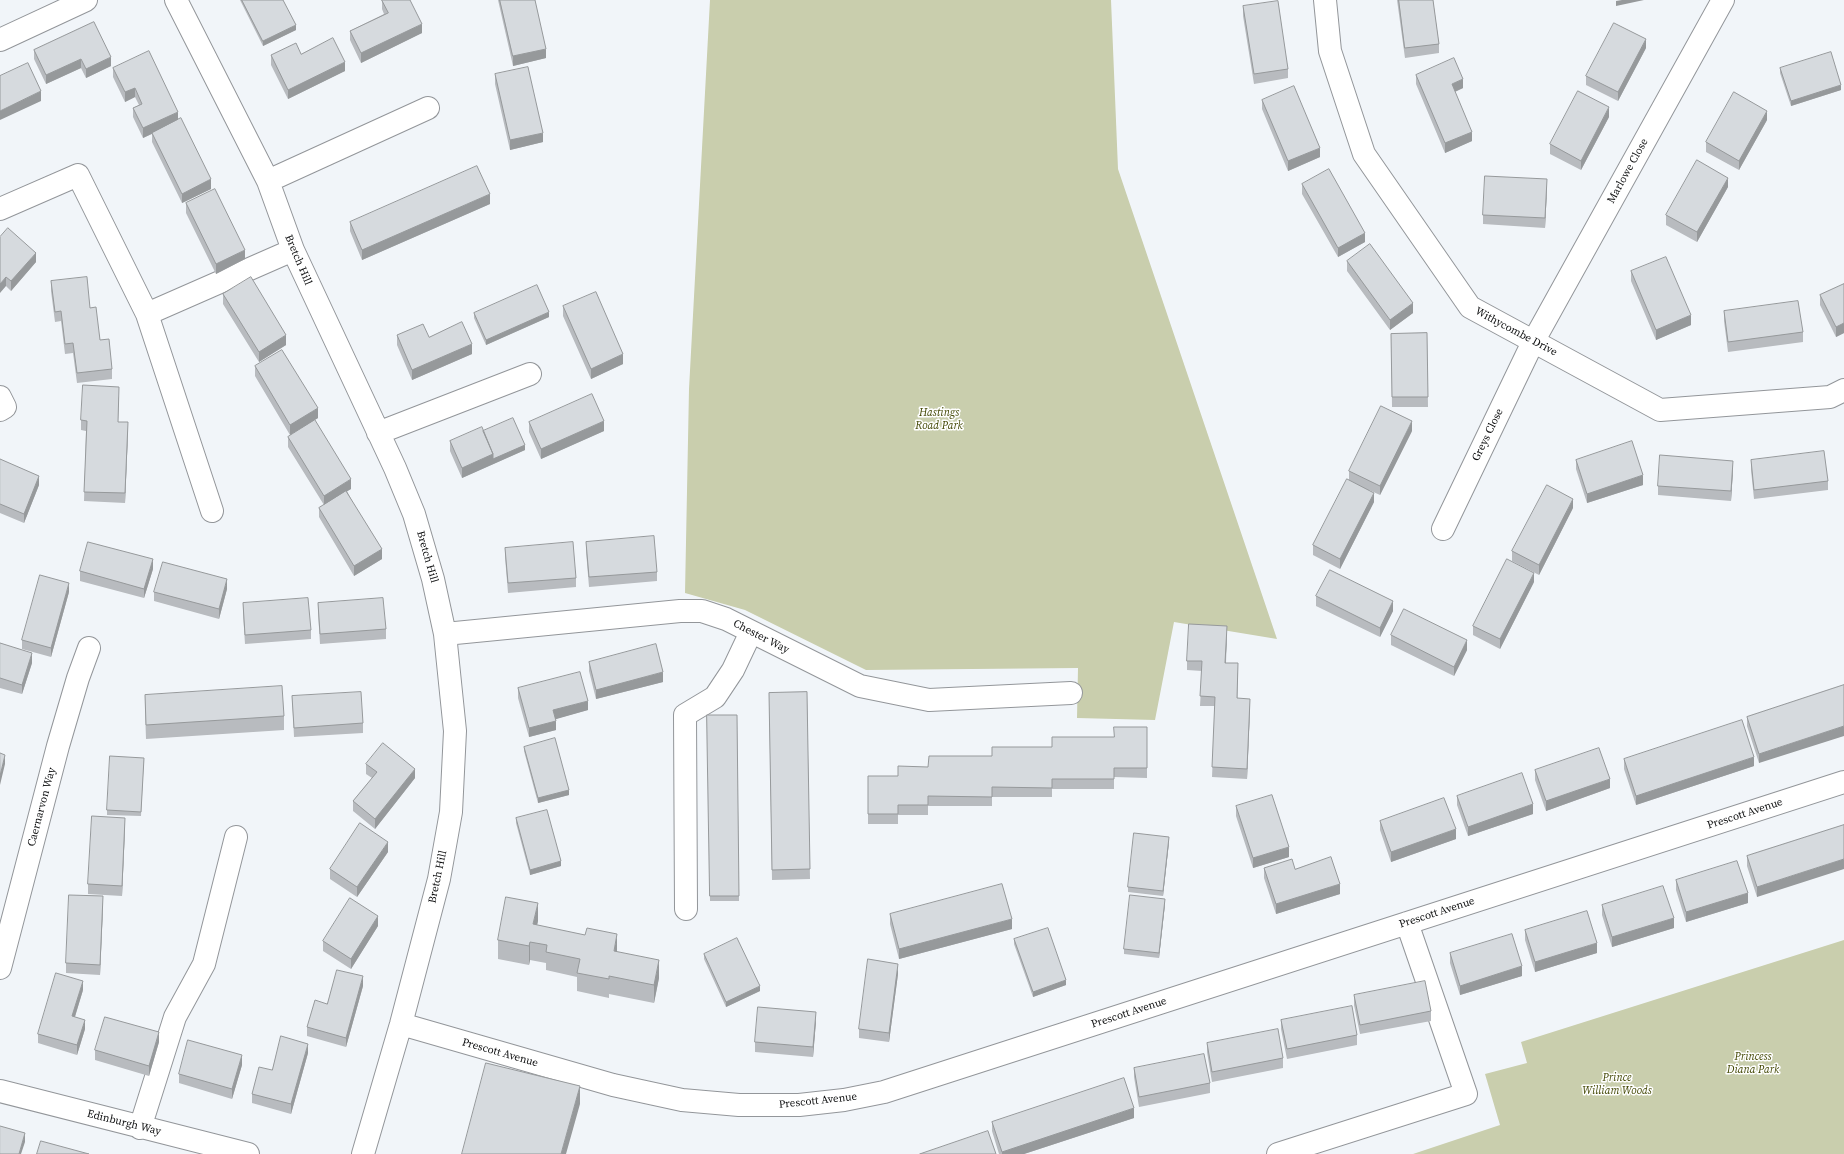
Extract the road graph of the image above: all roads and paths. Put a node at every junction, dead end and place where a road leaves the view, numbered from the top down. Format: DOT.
graph roads {
  1 [pos="86,0"];
  2 [pos="176,0"];
  3 [pos="1325,0"];
  4 [pos="1723,0"];
  5 [pos="0,40"];
  6 [pos="428,108"];
  7 [pos="268,181"];
  8 [pos="0,209"];
  9 [pos="293,250"];
  10 [pos="147,314"];
  11 [pos="1533,342"];
  12 [pos="530,374"];
  13 [pos="1844,390"];
  14 [pos="0,397"];
  15 [pos="0,410"];
  16 [pos="378,433"];
  17 [pos="212,511"];
  18 [pos="1443,529"];
  19 [pos="751,632"];
  20 [pos="445,634"];
  21 [pos="89,648"];
  22 [pos="1071,693"];
  23 [pos="1844,782"];
  24 [pos="236,836"];
  25 [pos="686,909"];
  26 [pos="1407,923"];
  27 [pos="0,968"];
  28 [pos="401,1024"];
  29 [pos="0,1091"];
  30 [pos="140,1128"];
  31 [pos="248,1154"];
  32 [pos="363,1154"];
  33 [pos="1278,1154"];
  1 -- 5 [label="street"];
  2 -- 7 [label="street, Bretch Hill"];
  3 -- 11 [label="street, Withycombe Drive"];
  4 -- 11 [label="street, Marlowe Close"];
  6 -- 7 [label="street"];
  7 -- 9 [label="street, Bretch Hill"];
  8 -- 10 [label="street"];
  9 -- 10 [label="street"];
  9 -- 16 [label="street, Bretch Hill"];
  10 -- 17 [label="street"];
  11 -- 13 [label="street, Withycombe Drive"];
  11 -- 18 [label="street, Greys Close"];
  12 -- 16 [label="street"];
  14 -- 15 [label="street"];
  16 -- 20 [label="street, Bretch Hill"];
  19 -- 20 [label="street, Chester Way"];
  19 -- 22 [label="street, Chester Way"];
  19 -- 25 [label="street"];
  20 -- 28 [label="street, Bretch Hill"];
  21 -- 27 [label="street, Caernarvon Way"];
  23 -- 26 [label="street, Prescott Avenue"];
  24 -- 30 [label="street"];
  26 -- 28 [label="street, Prescott Avenue"];
  26 -- 33 [label="street"];
  28 -- 32 [label="street, Bretch Hill"];
  29 -- 30 [label="street, Edinburgh Way"];
  30 -- 31 [label="street, Edinburgh Way"];
}
